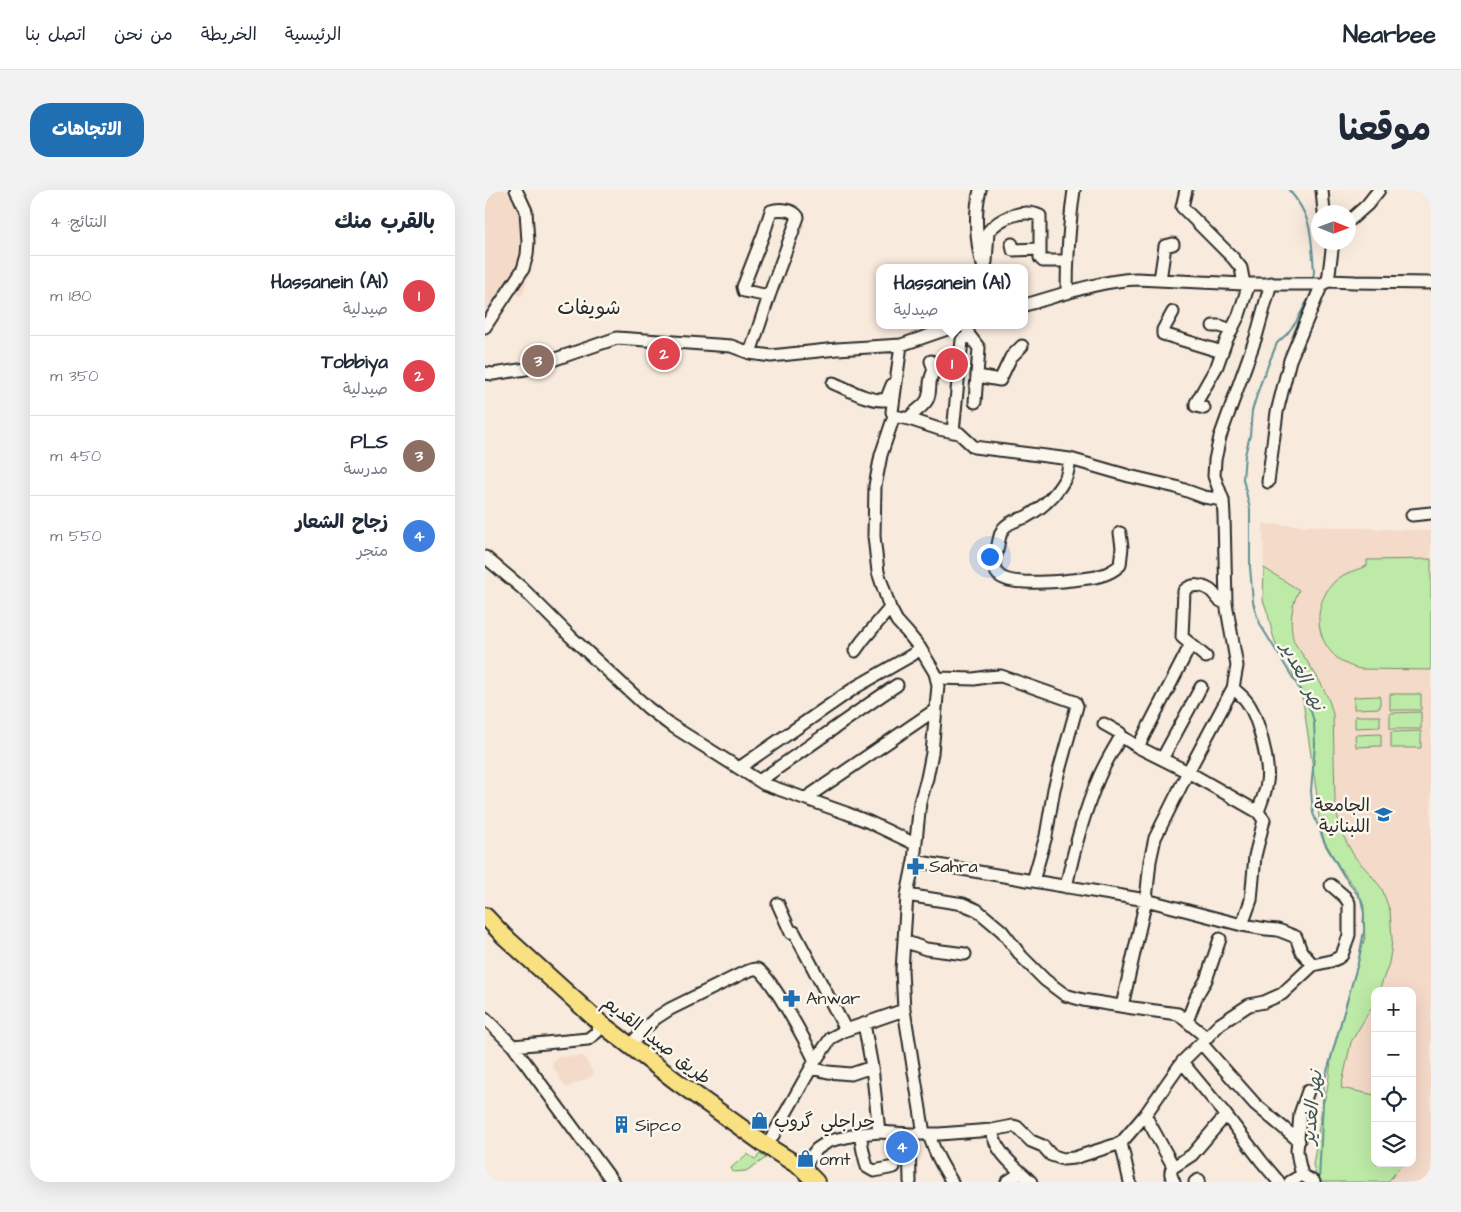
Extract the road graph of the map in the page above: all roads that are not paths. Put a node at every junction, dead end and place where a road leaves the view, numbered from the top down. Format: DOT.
graph roads {
  1 [pos="515,190"];
  2 [pos="980,190"];
  3 [pos="1074,190"];
  4 [pos="1186,190"];
  5 [pos="1322,190"];
  6 [pos="1379,190"];
  7 [pos="1323,205"];
  8 [pos="1356,215"];
  9 [pos="1012,244"];
  10 [pos="1173,244"];
  11 [pos="1040,249"];
  12 [pos="1330,250"];
  13 [pos="1067,261"];
  14 [pos="982,264"];
  15 [pos="985,264"];
  16 [pos="1160,280"];
  17 [pos="1271,283"];
  18 [pos="1320,283"];
  19 [pos="1431,283"];
  20 [pos="1245,284"];
  21 [pos="1067,293"];
  22 [pos="769,296"];
  23 [pos="1235,300"];
  24 [pos="1028,304"];
  25 [pos="1173,312"];
  26 [pos="1213,326"];
  27 [pos="485,327"];
  28 [pos="947,329"];
  29 [pos="967,330"];
  30 [pos="1231,330"];
  31 [pos="901,345"];
  32 [pos="1022,346"];
  33 [pos="1222,352"];
  34 [pos="750,353"];
  35 [pos="485,373"];
  36 [pos="959,373"];
  37 [pos="977,376"];
  38 [pos="833,383"];
  39 [pos="897,385"];
  40 [pos="975,402"];
  41 [pos="1204,408"];
  42 [pos="894,416"];
  43 [pos="909,419"];
  44 [pos="953,432"];
  45 [pos="1070,459"];
  46 [pos="1268,482"];
  47 [pos="1223,500"];
  48 [pos="1431,513"];
  49 [pos="1412,515"];
  50 [pos="1120,533"];
  51 [pos="485,557"];
  52 [pos="1225,603"];
  53 [pos="890,608"];
  54 [pos="1191,644"];
  55 [pos="920,648"];
  56 [pos="855,651"];
  57 [pos="1206,657"];
  58 [pos="937,678"];
  59 [pos="897,685"];
  60 [pos="1201,686"];
  61 [pos="1233,688"];
  62 [pos="935,710"];
  63 [pos="1104,724"];
  64 [pos="1121,736"];
  65 [pos="1138,747"];
  66 [pos="1162,759"];
  67 [pos="739,768"];
  68 [pos="1188,772"];
  69 [pos="759,781"];
  70 [pos="806,798"];
  71 [pos="1258,812"];
  72 [pos="915,844"];
  73 [pos="914,861"];
  74 [pos="1033,881"];
  75 [pos="1331,885"];
  76 [pos="1066,887"];
  77 [pos="907,895"];
  78 [pos="1146,900"];
  79 [pos="778,904"];
  80 [pos="485,916"];
  81 [pos="1242,924"];
  82 [pos="904,940"];
  83 [pos="1220,940"];
  84 [pos="965,954"];
  85 [pos="1313,965"];
  86 [pos="1122,1006"];
  87 [pos="904,1010"];
  88 [pos="485,1018"];
  89 [pos="1187,1021"];
  90 [pos="599,1022"];
  91 [pos="864,1024"];
  92 [pos="845,1030"];
  93 [pos="1204,1040"];
  94 [pos="513,1046"];
  95 [pos="630,1046"];
  96 [pos="1182,1062"];
  97 [pos="813,1064"];
  98 [pos="872,1067"];
  99 [pos="1308,1091"];
  100 [pos="1145,1115"];
  101 [pos="1226,1116"];
  102 [pos="991,1130"];
  103 [pos="879,1132"];
  104 [pos="860,1134"];
  105 [pos="909,1134"];
  106 [pos="926,1134"];
  107 [pos="1299,1141"];
  108 [pos="1121,1143"];
  109 [pos="767,1146"];
  110 [pos="1173,1166"];
  111 [pos="894,1167"];
  112 [pos="802,1168"];
  113 [pos="1021,1173"];
  114 [pos="1309,1179"];
  115 [pos="613,1182"];
  116 [pos="816,1182"];
  117 [pos="910,1182"];
  118 [pos="953,1182"];
  119 [pos="1007,1182"];
  120 [pos="1031,1182"];
  121 [pos="1130,1182"];
  122 [pos="1174,1182"];
  123 [pos="1279,1182"];
  124 [pos="1290,1182"];
  1 -- 27 [label="street"];
  2 -- 14 [label="street"];
  3 -- 13 [label="street"];
  4 -- 20 [label="street"];
  5 -- 7 [label="street"];
  6 -- 8 [label="street"];
  9 -- 11 [label="street"];
  10 -- 16 [label="street"];
  11 -- 13 [label="street"];
  11 -- 15 [label="street"];
  12 -- 18 [label="street"];
  13 -- 21 [label="street"];
  16 -- 20 [label="street"];
  16 -- 21 [label="street"];
  17 -- 18 [label="street"];
  17 -- 20 [label="street"];
  17 -- 47 [label="street"];
  18 -- 19 [label="street"];
  18 -- 46 [label="street"];
  20 -- 23 [label="street"];
  20 -- 30 [label="street"];
  21 -- 24 [label="street"];
  22 -- 22 [label="street"];
  22 -- 34 [label="street"];
  25 -- 33 [label="street"];
  26 -- 30 [label="street"];
  28 -- 31 [label="street"];
  29 -- 36 [label="street"];
  29 -- 37 [label="street"];
  30 -- 33 [label="street"];
  31 -- 34 [label="street"];
  31 -- 39 [label="street"];
  32 -- 37 [label="street"];
  33 -- 41 [label="street"];
  34 -- 35 [label="street"];
  36 -- 43 [label="street"];
  36 -- 44 [label="street"];
  37 -- 40 [label="street"];
  38 -- 39 [label="street"];
  39 -- 42 [label="street"];
  42 -- 43 [label="street"];
  42 -- 53 [label="street"];
  43 -- 44 [label="street"];
  44 -- 45 [label="street"];
  45 -- 47 [label="street"];
  45 -- 50 [label="street"];
  47 -- 52 [label="street"];
  48 -- 49 [label="street"];
  51 -- 67 [label="street"];
  52 -- 54 [label="street"];
  52 -- 61 [label="street"];
  53 -- 55 [label="street"];
  53 -- 56 [label="street"];
  54 -- 57 [label="street"];
  54 -- 65 [label="street"];
  55 -- 58 [label="street"];
  55 -- 67 [label="street"];
  58 -- 62 [label="street"];
  58 -- 74 [label="street"];
  59 -- 69 [label="street"];
  60 -- 66 [label="street"];
  61 -- 68 [label="street"];
  61 -- 71 [label="street"];
  62 -- 70 [label="street"];
  62 -- 72 [label="street"];
  63 -- 64 [label="street"];
  64 -- 65 [label="street"];
  64 -- 76 [label="street"];
  65 -- 66 [label="street"];
  66 -- 68 [label="street"];
  67 -- 69 [label="street"];
  68 -- 71 [label="street"];
  68 -- 78 [label="street"];
  69 -- 70 [label="street"];
  70 -- 72 [label="street"];
  71 -- 81 [label="street"];
  72 -- 73 [label="street"];
  73 -- 74 [label="street"];
  73 -- 77 [label="street"];
  74 -- 76 [label="street"];
  75 -- 85 [label="street"];
  76 -- 78 [label="street"];
  77 -- 82 [label="street"];
  77 -- 86 [label="street"];
  78 -- 81 [label="street"];
  78 -- 86 [label="street"];
  79 -- 92 [label="street"];
  80 -- 90 [label="highway, طريق صيدا القديم"];
  81 -- 85 [label="street"];
  82 -- 84 [label="street"];
  82 -- 87 [label="street"];
  83 -- 89 [label="street"];
  85 -- 93 [label="street"];
  86 -- 89 [label="street"];
  87 -- 91 [label="street"];
  87 -- 106 [label="street"];
  88 -- 94 [label="street"];
  89 -- 93 [label="street"];
  90 -- 94 [label="street"];
  90 -- 95 [label="highway, طريق صيدا القديم"];
  91 -- 92 [label="street"];
  91 -- 98 [label="street"];
  92 -- 97 [label="street"];
  93 -- 96 [label="street"];
  93 -- 107 [label="street"];
  94 -- 115 [label="street"];
  95 -- 97 [label="street"];
  95 -- 109 [label="highway, طريق صيدا القديم"];
  96 -- 100 [label="street"];
  96 -- 101 [label="street"];
  97 -- 98 [label="street"];
  97 -- 109 [label="street"];
  98 -- 103 [label="street"];
  99 -- 107 [label="street"];
  100 -- 108 [label="street"];
  100 -- 110 [label="street"];
  101 -- 110 [label="street"];
  101 -- 123 [label="street"];
  102 -- 106 [label="street"];
  102 -- 108 [label="street"];
  102 -- 113 [label="street"];
  103 -- 104 [label="street"];
  103 -- 105 [label="street"];
  104 -- 111 [label="street"];
  104 -- 112 [label="street"];
  105 -- 106 [label="street"];
  105 -- 117 [label="street"];
  106 -- 118 [label="street"];
  107 -- 114 [label="street"];
  108 -- 121 [label="street"];
  109 -- 112 [label="highway, طريق صيدا القديم"];
  110 -- 122 [label="street"];
  112 -- 116 [label="highway, طريق صيدا القديم"];
  113 -- 119 [label="street"];
  113 -- 120 [label="street"];
  114 -- 124 [label="street"];
}
